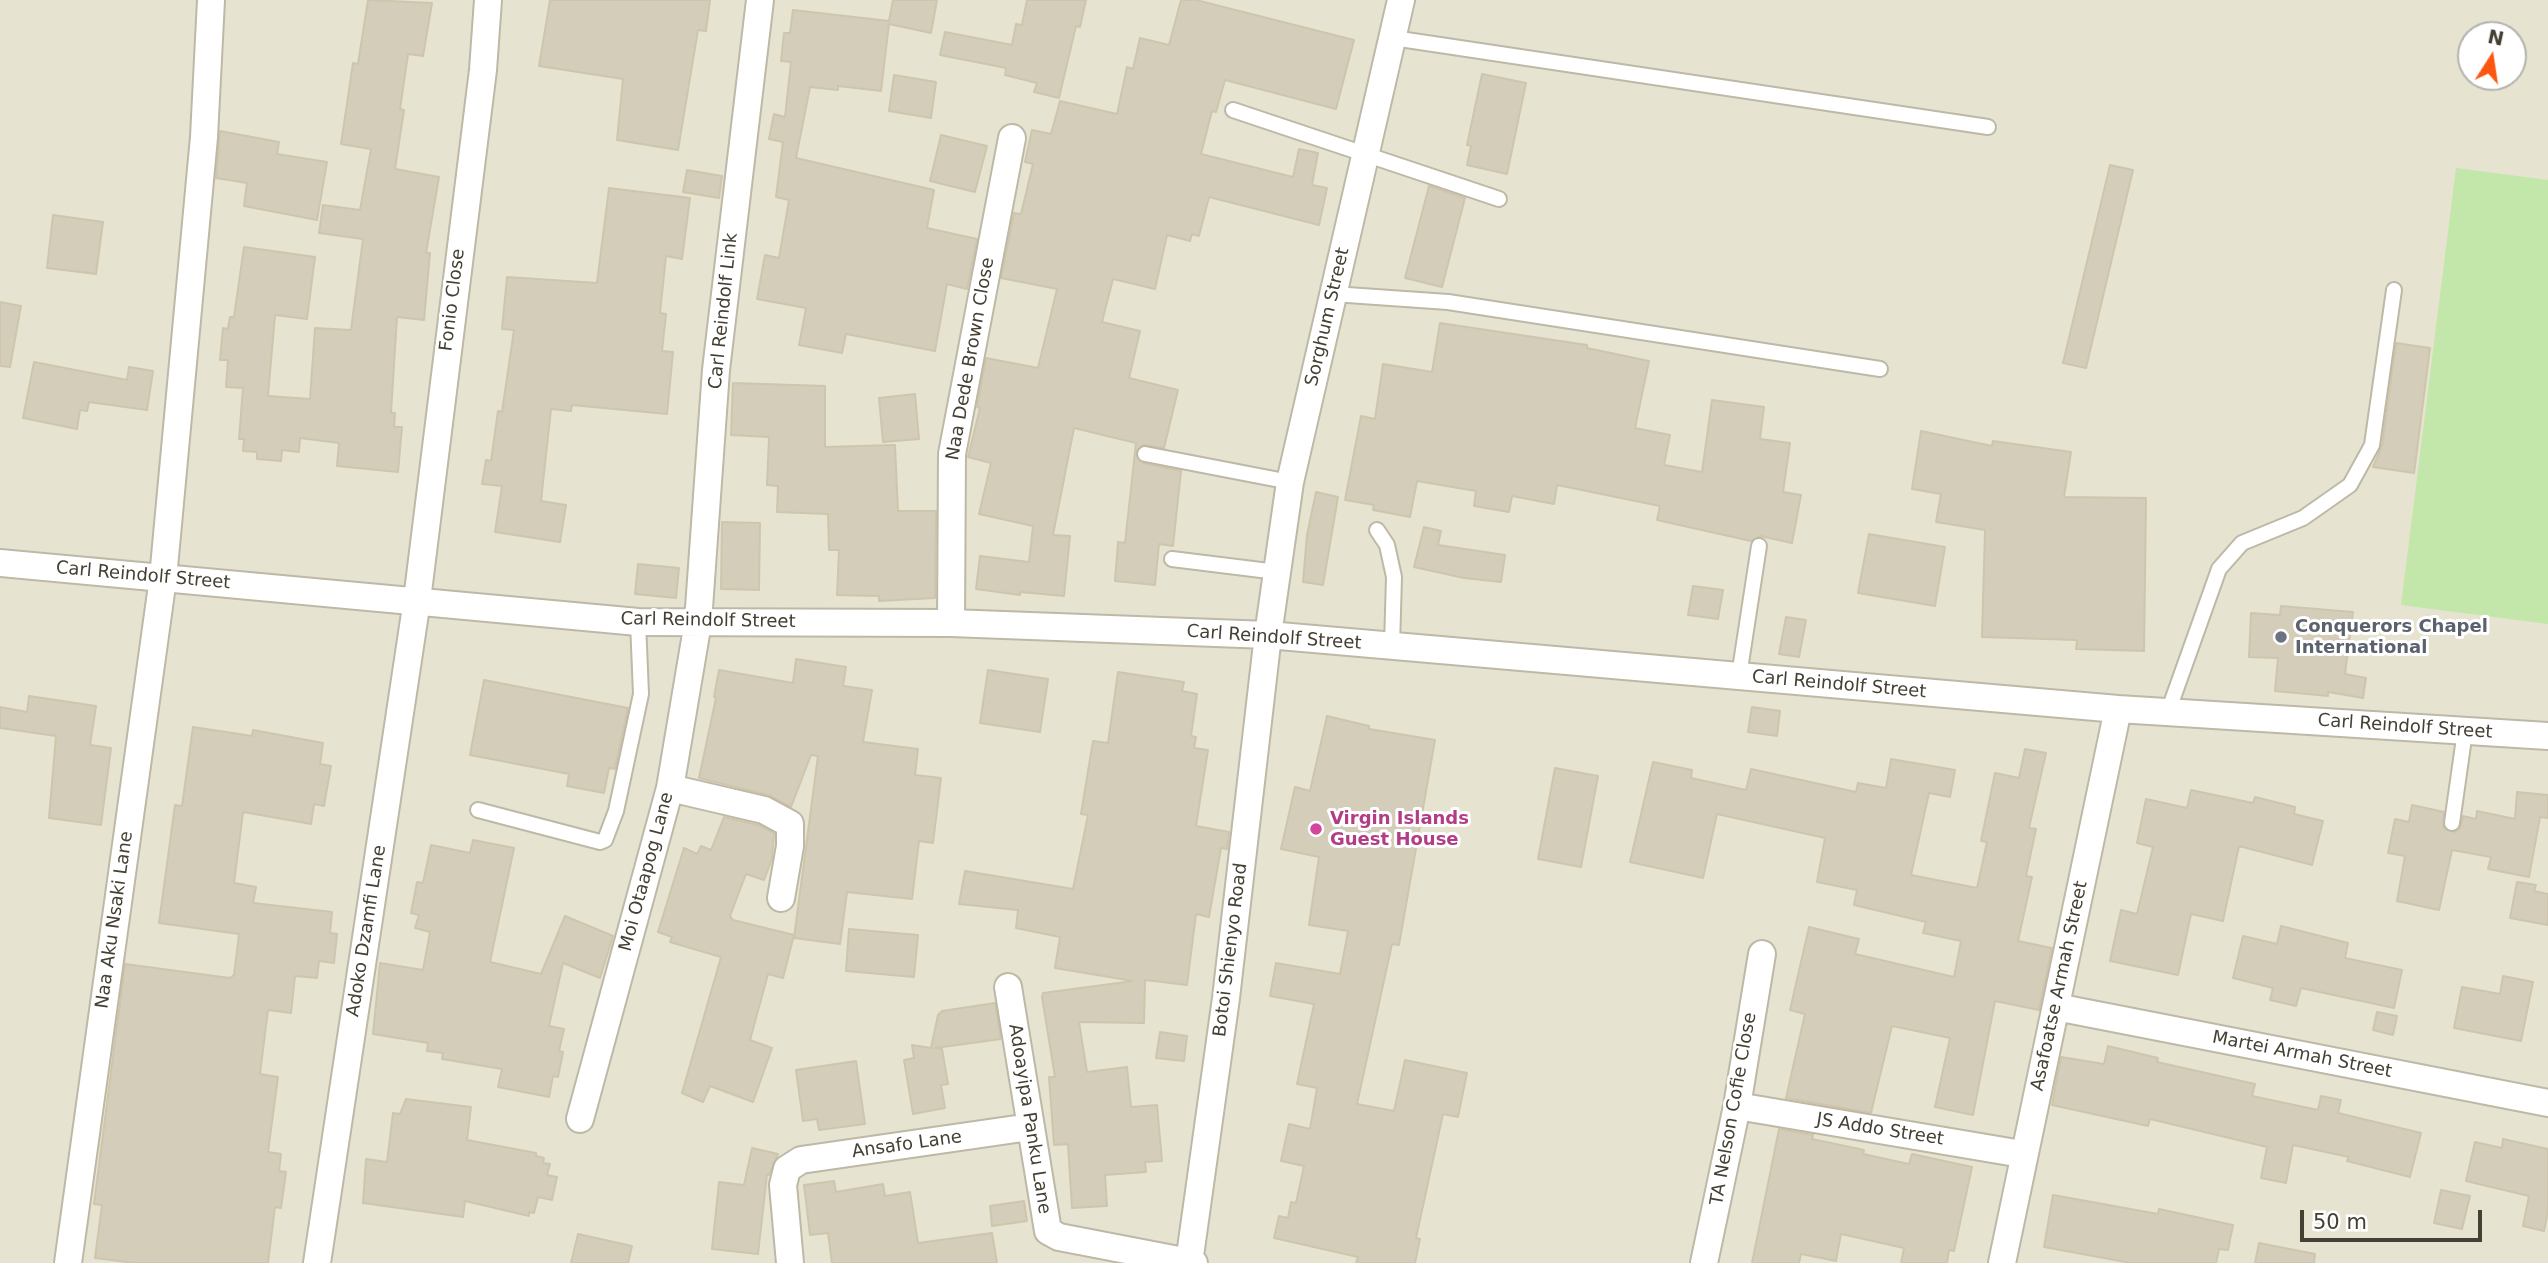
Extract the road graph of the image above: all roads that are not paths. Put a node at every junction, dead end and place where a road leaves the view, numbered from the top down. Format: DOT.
graph roads {
  1 [pos="211,0"];
  2 [pos="488,0"];
  3 [pos="760,0"];
  4 [pos="1394,1"];
  5 [pos="1393,38"];
  6 [pos="1233,110"];
  7 [pos="1987,127"];
  8 [pos="1012,138"];
  9 [pos="1366,156"];
  10 [pos="1499,199"];
  11 [pos="2394,290"];
  12 [pos="1333,294"];
  13 [pos="1880,369"];
  14 [pos="1145,454"];
  15 [pos="1290,482"];
  16 [pos="1377,530"];
  17 [pos="1759,545"];
  18 [pos="1172,559"];
  19 [pos="0,563"];
  20 [pos="1277,572"];
  21 [pos="163,578"];
  22 [pos="417,600"];
  23 [pos="638,622"];
  24 [pos="698,622"];
  25 [pos="951,623"];
  26 [pos="1268,635"];
  27 [pos="1392,646"];
  28 [pos="1739,676"];
  29 [pos="2118,709"];
  30 [pos="2168,712"];
  31 [pos="2465,731"];
  32 [pos="2548,736"];
  33 [pos="670,788"];
  34 [pos="478,810"];
  35 [pos="2452,822"];
  36 [pos="781,898"];
  37 [pos="1762,954"];
  38 [pos="1008,988"];
  39 [pos="2056,1007"];
  40 [pos="2548,1103"];
  41 [pos="1737,1106"];
  42 [pos="580,1119"];
  43 [pos="1030,1127"];
  44 [pos="2022,1154"];
  45 [pos="68,1263"];
  46 [pos="317,1263"];
  47 [pos="790,1263"];
  48 [pos="1191,1263"];
  49 [pos="1704,1263"];
  50 [pos="2002,1263"];
  1 -- 21 [label="street, Naa Aku Nsaki Lane"];
  2 -- 22 [label="street, Fonio Close"];
  3 -- 24 [label="street, Carl Reindolf Link"];
  4 -- 5 [label="street, Sorghum Street"];
  5 -- 7 [label="lane"];
  5 -- 9 [label="street, Sorghum Street"];
  6 -- 9 [label="lane"];
  8 -- 25 [label="street, Naa Dede Brown Close"];
  9 -- 10 [label="lane"];
  9 -- 12 [label="street, Sorghum Street"];
  11 -- 30 [label="lane"];
  12 -- 13 [label="lane"];
  12 -- 15 [label="street, Sorghum Street"];
  14 -- 15 [label="lane"];
  15 -- 20 [label="street, Sorghum Street"];
  16 -- 27 [label="lane"];
  17 -- 28 [label="lane"];
  18 -- 20 [label="lane"];
  19 -- 21 [label="street, Carl Reindolf Street"];
  20 -- 26 [label="street, Sorghum Street"];
  21 -- 22 [label="street, Carl Reindolf Street"];
  21 -- 45 [label="street, Naa Aku Nsaki Lane"];
  22 -- 23 [label="street, Carl Reindolf Street"];
  22 -- 46 [label="street, Adoko Dzamfi Lane"];
  23 -- 24 [label="street, Carl Reindolf Street"];
  23 -- 34 [label="lane"];
  24 -- 25 [label="street, Carl Reindolf Street"];
  24 -- 33 [label="street, Moi Otaapog Lane"];
  25 -- 26 [label="street, Carl Reindolf Street"];
  26 -- 27 [label="street, Carl Reindolf Street"];
  26 -- 48 [label="street, Botoi Shienyo Road"];
  27 -- 28 [label="street, Carl Reindolf Street"];
  28 -- 29 [label="street, Carl Reindolf Street"];
  29 -- 30 [label="street, Carl Reindolf Street"];
  29 -- 39 [label="street, Asafoatse Armah Street"];
  30 -- 31 [label="street, Carl Reindolf Street"];
  31 -- 32 [label="street, Carl Reindolf Street"];
  31 -- 35 [label="lane"];
  33 -- 36 [label="street"];
  33 -- 42 [label="street, Moi Otaapog Lane"];
  37 -- 41 [label="street, TA Nelson Cofie Close"];
  38 -- 43 [label="street, Adoayipa Panku Lane"];
  39 -- 40 [label="street, Martei Armah Street"];
  39 -- 44 [label="street, Asafoatse Armah Street"];
  41 -- 44 [label="street, JS Addo Street"];
  41 -- 49 [label="street, TA Nelson Cofie Close"];
  43 -- 47 [label="street, Ansafo Lane"];
  43 -- 48 [label="street, Adoayipa Panku Lane"];
  44 -- 50 [label="street, Asafoatse Armah Street"];
}
